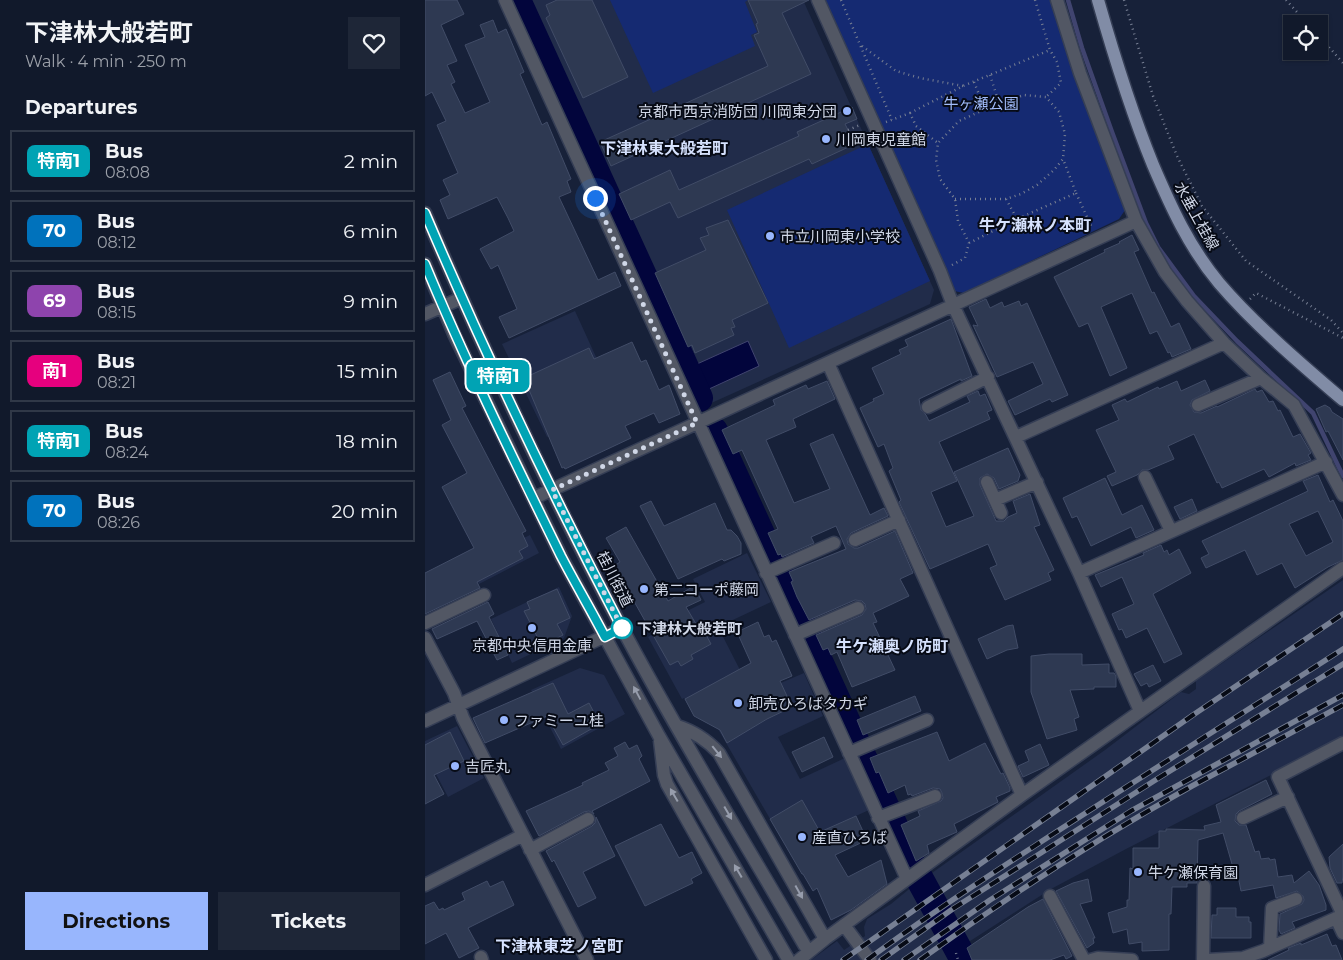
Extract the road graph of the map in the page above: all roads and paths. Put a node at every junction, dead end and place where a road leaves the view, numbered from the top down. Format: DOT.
graph roads {
  1 [pos="505,0"];
  2 [pos="818,0"];
  3 [pos="841,0"];
  4 [pos="1035,0"];
  5 [pos="1057,0"];
  6 [pos="1098,0"];
  7 [pos="1124,0"];
  8 [pos="1286,0"];
  9 [pos="1300,15"];
  10 [pos="860,45"];
  11 [pos="1328,46"];
  12 [pos="1050,50"];
  13 [pos="1343,63"];
  14 [pos="990,75"];
  15 [pos="974,82"];
  16 [pos="963,86"];
  17 [pos="1046,97"];
  18 [pos="999,103"];
  19 [pos="985,109"];
  20 [pos="910,113"];
  21 [pos="892,120"];
  22 [pos="869,125"];
  23 [pos="848,130"];
  24 [pos="938,143"];
  25 [pos="1063,159"];
  26 [pos="1076,192"];
  27 [pos="955,198"];
  28 [pos="1006,199"];
  29 [pos="425,214"];
  30 [pos="1017,219"];
  31 [pos="1136,221"];
  32 [pos="1097,239"];
  33 [pos="969,243"];
  34 [pos="425,264"];
  35 [pos="939,271"];
  36 [pos="462,298"];
  37 [pos="953,305"];
  38 [pos="443,306"];
  39 [pos="1242,307"];
  40 [pos="425,314"];
  41 [pos="1343,333"];
  42 [pos="1343,338"];
  43 [pos="1224,343"];
  44 [pos="828,363"];
  45 [pos="988,378"];
  46 [pos="1261,378"];
  47 [pos="1343,400"];
  48 [pos="1198,405"];
  49 [pos="928,406"];
  50 [pos="697,423"];
  51 [pos="1016,437"];
  52 [pos="1326,462"];
  53 [pos="1145,477"];
  54 [pos="987,482"];
  55 [pos="1037,482"];
  56 [pos="552,490"];
  57 [pos="1343,495"];
  58 [pos="533,498"];
  59 [pos="995,500"];
  60 [pos="1001,513"];
  61 [pos="899,520"];
  62 [pos="1171,531"];
  63 [pos="855,540"];
  64 [pos="834,543"];
  65 [pos="1343,568"];
  66 [pos="766,573"];
  67 [pos="1079,573"];
  68 [pos="484,594"];
  69 [pos="858,608"];
  70 [pos="425,623"];
  71 [pos="622,628"];
  72 [pos="795,635"];
  73 [pos="605,637"];
  74 [pos="425,638"];
  75 [pos="459,705"];
  76 [pos="1140,711"];
  77 [pos="425,720"];
  78 [pos="927,720"];
  79 [pos="677,726"];
  80 [pos="659,736"];
  81 [pos="1343,743"];
  82 [pos="849,753"];
  83 [pos="935,796"];
  84 [pos="1022,796"];
  85 [pos="1287,797"];
  86 [pos="879,818"];
  87 [pos="1243,818"];
  88 [pos="588,819"];
  89 [pos="523,835"];
  90 [pos="530,850"];
  91 [pos="907,879"];
  92 [pos="425,884"];
  93 [pos="1204,886"];
  94 [pos="1050,896"];
  95 [pos="1296,899"];
  96 [pos="1340,916"];
  97 [pos="844,925"];
  98 [pos="1343,933"];
  99 [pos="825,939"];
  100 [pos="805,946"];
  101 [pos="1270,948"];
  102 [pos="956,953"];
  103 [pos="794,959"];
  104 [pos="587,960"];
  105 [pos="766,960"];
  106 [pos="870,960"];
  107 [pos="959,960"];
  108 [pos="1084,960"];
  109 [pos="1091,960"];
  110 [pos="1132,960"];
  111 [pos="1205,960"];
  1 -- 50 [label="street"];
  2 -- 22 [label="street"];
  3 -- 10 [label="path"];
  4 -- 12 [label="path"];
  5 -- 31 [label="street"];
  6 -- 39 [label="main road, 水垂上桂線"];
  7 -- 41 [label="path"];
  8 -- 9 [label="path"];
  10 -- 16 [label="path"];
  10 -- 21 [label="path"];
  11 -- 13 [label="path"];
  12 -- 14 [label="path"];
  12 -- 17 [label="path"];
  14 -- 15 [label="path"];
  14 -- 18 [label="path"];
  15 -- 16 [label="path"];
  15 -- 19 [label="path"];
  16 -- 20 [label="path"];
  17 -- 18 [label="path"];
  17 -- 25 [label="path"];
  18 -- 19 [label="path"];
  19 -- 24 [label="path"];
  20 -- 21 [label="path"];
  20 -- 24 [label="path"];
  21 -- 22 [label="path"];
  22 -- 23 [label="path"];
  22 -- 35 [label="street"];
  24 -- 27 [label="path"];
  25 -- 26 [label="path"];
  25 -- 28 [label="path"];
  26 -- 30 [label="path"];
  26 -- 32 [label="path"];
  27 -- 28 [label="path"];
  27 -- 33 [label="path"];
  28 -- 30 [label="path"];
  29 -- 36 [label="street, 桂川街道"];
  30 -- 33 [label="path"];
  31 -- 32 [label="street"];
  31 -- 43 [label="street"];
  32 -- 37 [label="street"];
  33 -- 35 [label="path"];
  34 -- 38 [label="street"];
  35 -- 37 [label="street"];
  36 -- 38 [label="street"];
  36 -- 56 [label="street, 桂川街道"];
  37 -- 44 [label="street"];
  37 -- 45 [label="street"];
  38 -- 40 [label="street"];
  38 -- 58 [label="street"];
  39 -- 42 [label="path"];
  39 -- 47 [label="main road, 水垂上桂線"];
  43 -- 46 [label="street"];
  43 -- 51 [label="street"];
  44 -- 50 [label="street"];
  44 -- 61 [label="street"];
  45 -- 49 [label="street"];
  45 -- 51 [label="street"];
  46 -- 48 [label="street"];
  46 -- 52 [label="street"];
  50 -- 56 [label="street"];
  50 -- 66 [label="street"];
  51 -- 55 [label="street"];
  52 -- 57 [label="street"];
  52 -- 62 [label="street"];
  53 -- 62 [label="street"];
  54 -- 59 [label="street"];
  55 -- 59 [label="street"];
  55 -- 67 [label="street"];
  56 -- 58 [label="street"];
  56 -- 71 [label="street, 桂川街道"];
  58 -- 73 [label="street"];
  59 -- 60 [label="street"];
  61 -- 63 [label="street"];
  61 -- 84 [label="street"];
  62 -- 67 [label="street"];
  64 -- 66 [label="street"];
  65 -- 76 [label="street"];
  66 -- 72 [label="street"];
  67 -- 76 [label="street"];
  68 -- 70 [label="street"];
  69 -- 72 [label="street"];
  71 -- 73 [label="street"];
  71 -- 79 [label="street, 桂川街道"];
  72 -- 82 [label="street"];
  73 -- 75 [label="street"];
  80 -- 73 [label="street, one-way"];
  74 -- 75 [label="street"];
  75 -- 77 [label="street"];
  75 -- 89 [label="street"];
  76 -- 84 [label="street"];
  78 -- 82 [label="street"];
  79 -- 99 [label="street, one-way"];
  79 -- 100 [label="street, 桂川街道, one-way"];
  103 -- 80 [label="street, one-way"];
  105 -- 80 [label="street, one-way"];
  81 -- 85 [label="street"];
  82 -- 86 [label="street"];
  83 -- 86 [label="street"];
  84 -- 91 [label="street"];
  85 -- 87 [label="street"];
  85 -- 96 [label="street"];
  86 -- 91 [label="street"];
  88 -- 90 [label="street"];
  89 -- 90 [label="street"];
  89 -- 92 [label="street"];
  90 -- 104 [label="street"];
  91 -- 97 [label="street"];
  93 -- 111 [label="street"];
  94 -- 108 [label="street"];
  95 -- 101 [label="street"];
  96 -- 98 [label="street"];
  96 -- 101 [label="street"];
  97 -- 99 [label="street"];
  97 -- 106 [label="street"];
  99 -- 103 [label="street"];
  101 -- 111 [label="street"];
  102 -- 107 [label="path"];
  109 -- 110 [label="street"];
}
